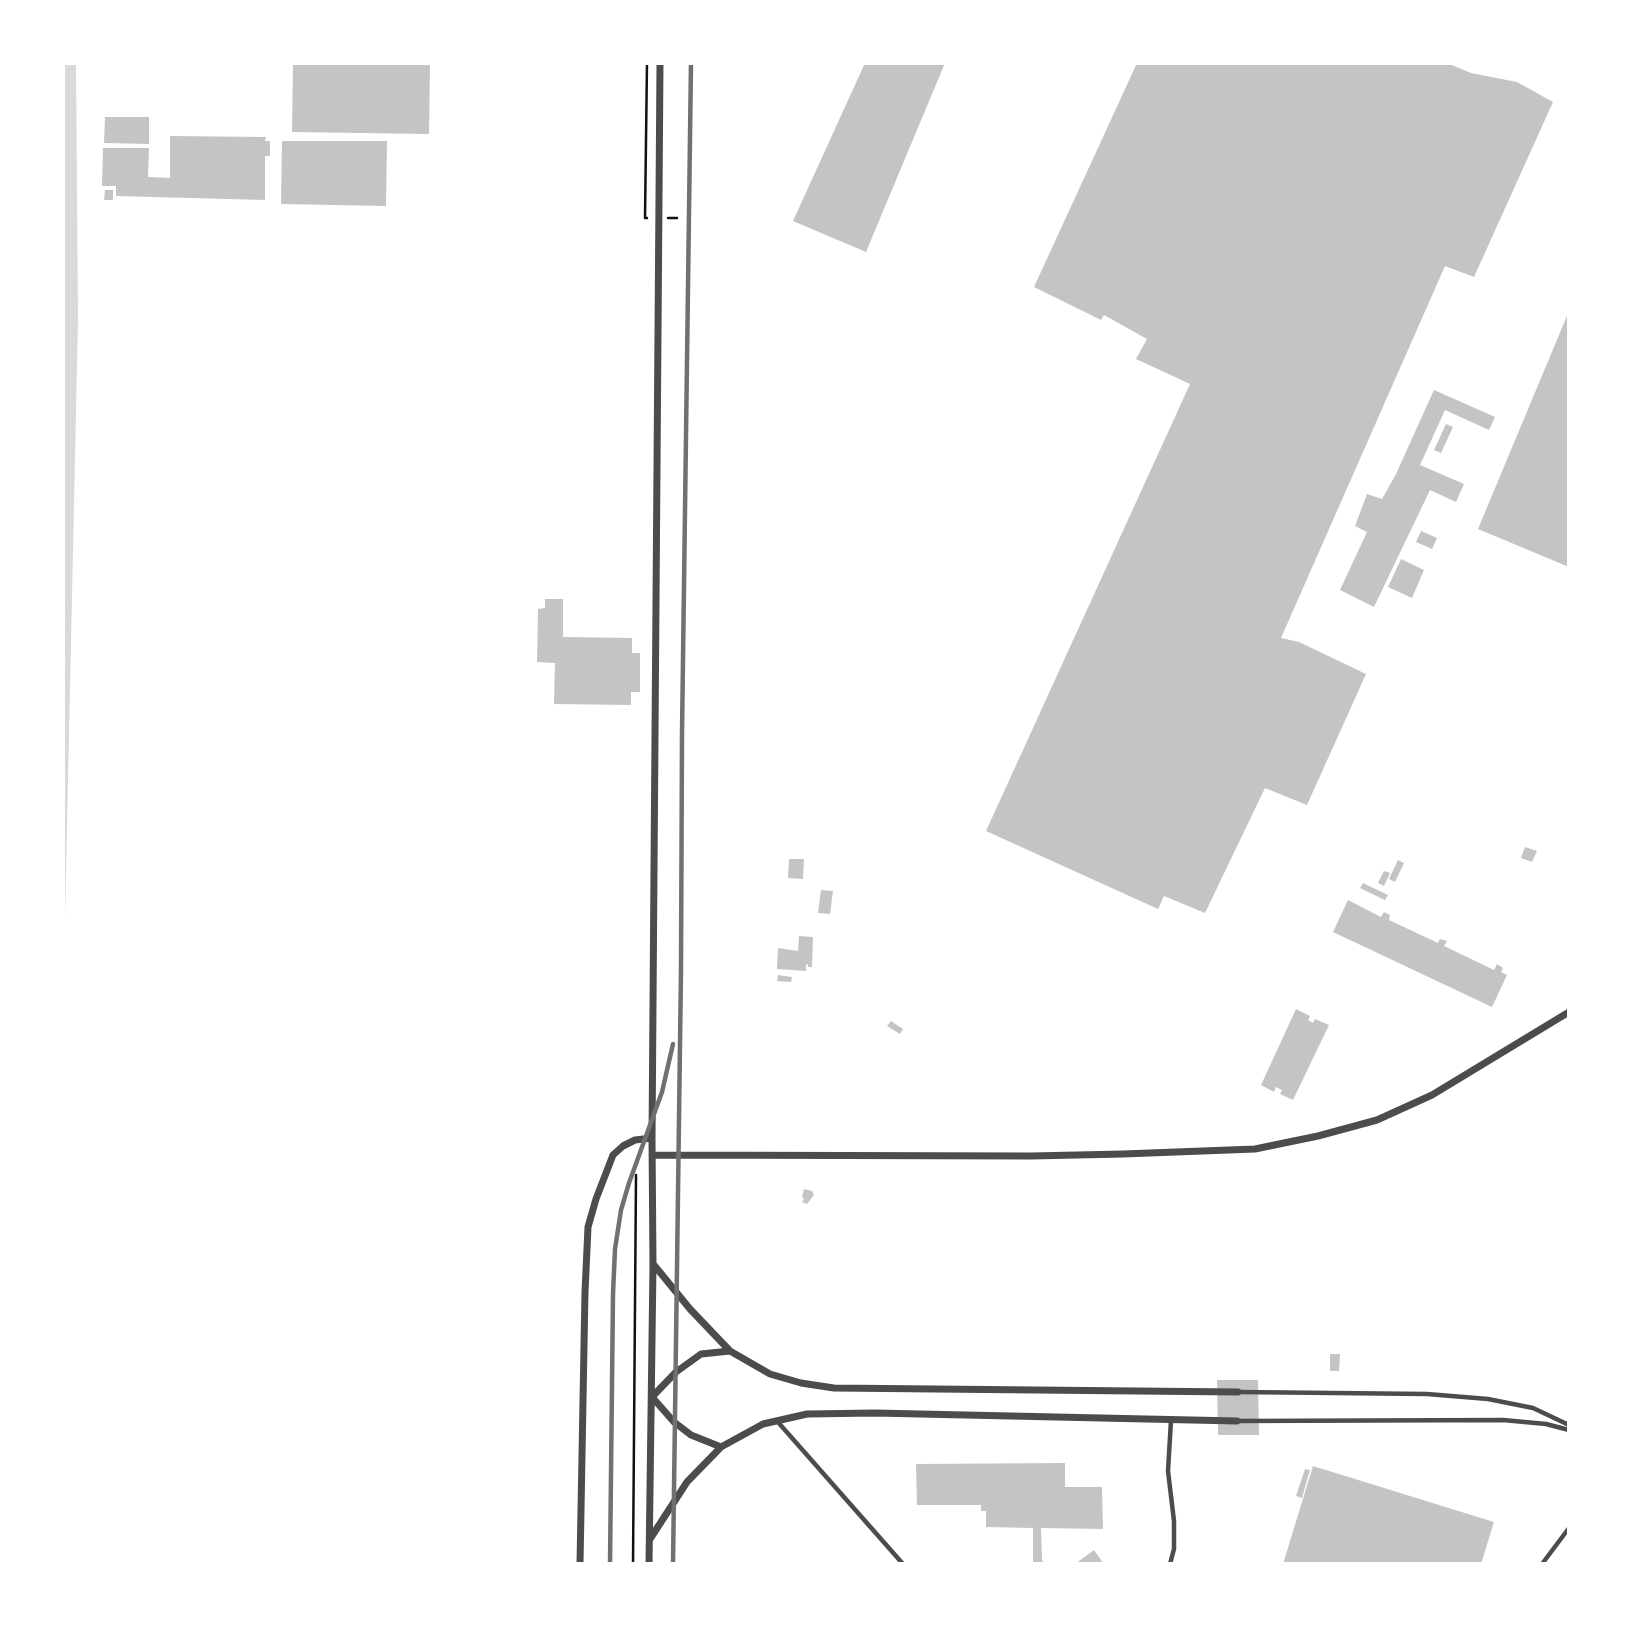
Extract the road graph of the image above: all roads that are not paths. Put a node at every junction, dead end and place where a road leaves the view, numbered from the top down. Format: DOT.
graph roads {
  1 [pos="660,63"];
  2 [pos="1569,1012"];
  3 [pos="652,1138"];
  4 [pos="652,1155"];
  5 [pos="653,1265"];
  6 [pos="730,1351"];
  7 [pos="1238,1392"];
  8 [pos="652,1397"];
  9 [pos="1171,1419"];
  10 [pos="777,1421"];
  11 [pos="1237,1421"];
  12 [pos="1569,1428"];
  13 [pos="721,1447"];
  14 [pos="1569,1528"];
  15 [pos="649,1539"];
  16 [pos="580,1564"];
  17 [pos="649,1564"];
  18 [pos="904,1564"];
  19 [pos="1170,1564"];
  20 [pos="1542,1564"];
  1 -- 3 [label="street"];
  2 -- 4 [label="street"];
  3 -- 4 [label="street"];
  3 -- 16 [label="street"];
  4 -- 5 [label="street"];
  5 -- 6 [label="street"];
  5 -- 8 [label="street"];
  6 -- 7 [label="street"];
  6 -- 8 [label="street"];
  7 -- 12 [label="lane"];
  8 -- 13 [label="street"];
  8 -- 15 [label="street"];
  9 -- 10 [label="street"];
  9 -- 11 [label="street"];
  9 -- 19 [label="lane"];
  10 -- 13 [label="street"];
  10 -- 18 [label="lane"];
  11 -- 12 [label="lane"];
  13 -- 15 [label="street"];
  14 -- 20 [label="lane"];
  15 -- 17 [label="street"];
}
